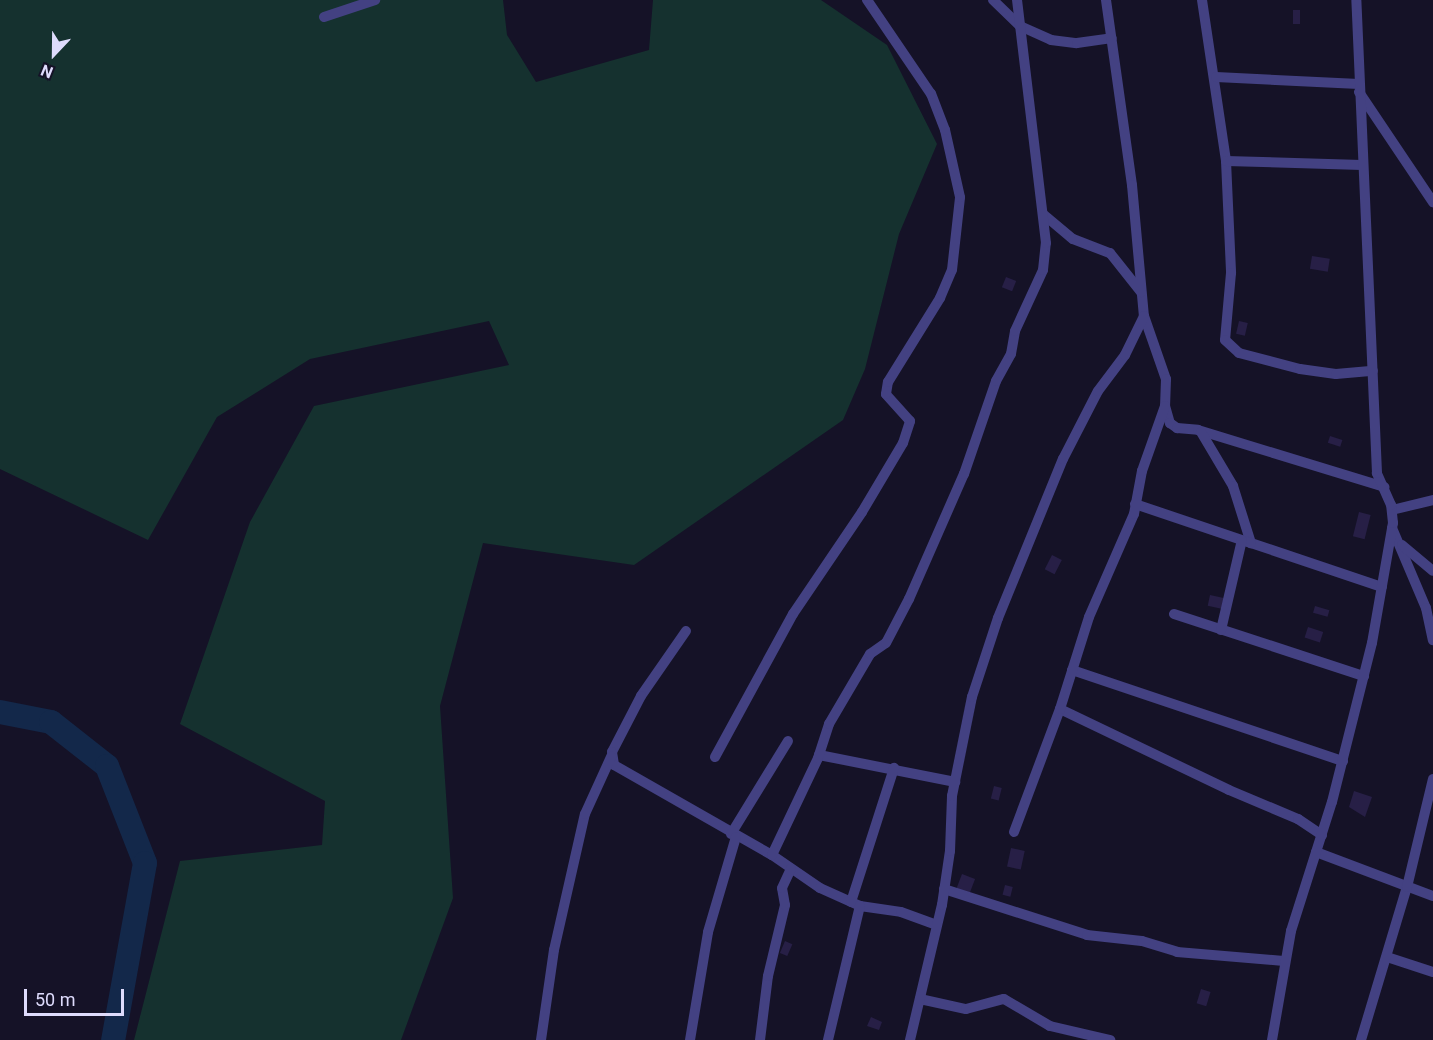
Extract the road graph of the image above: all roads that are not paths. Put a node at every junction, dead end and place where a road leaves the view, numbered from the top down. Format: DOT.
graph roads {
  1 [pos="375,0"];
  2 [pos="867,0"];
  3 [pos="993,0"];
  4 [pos="1017,0"];
  5 [pos="1106,0"];
  6 [pos="1202,0"];
  7 [pos="1356,0"];
  8 [pos="324,17"];
  9 [pos="1020,26"];
  10 [pos="1112,38"];
  11 [pos="1216,77"];
  12 [pos="1359,88"];
  13 [pos="1226,161"];
  14 [pos="1362,165"];
  15 [pos="1433,202"];
  16 [pos="1042,214"];
  17 [pos="1141,292"];
  18 [pos="1144,316"];
  19 [pos="1373,371"];
  20 [pos="1165,406"];
  21 [pos="1201,432"];
  22 [pos="1385,487"];
  23 [pos="1433,500"];
  24 [pos="1135,504"];
  25 [pos="1392,510"];
  26 [pos="1392,527"];
  27 [pos="1246,541"];
  28 [pos="1402,545"];
  29 [pos="1433,571"];
  30 [pos="1382,587"];
  31 [pos="1174,614"];
  32 [pos="1221,630"];
  33 [pos="686,631"];
  34 [pos="1433,640"];
  35 [pos="1072,670"];
  36 [pos="1364,676"];
  37 [pos="1060,709"];
  38 [pos="788,741"];
  39 [pos="819,755"];
  40 [pos="611,757"];
  41 [pos="715,758"];
  42 [pos="1343,761"];
  43 [pos="894,768"];
  44 [pos="1433,780"];
  45 [pos="955,782"];
  46 [pos="1014,832"];
  47 [pos="1322,835"];
  48 [pos="734,836"];
  49 [pos="1316,852"];
  50 [pos="772,855"];
  51 [pos="791,869"];
  52 [pos="1407,887"];
  53 [pos="944,889"];
  54 [pos="1433,896"];
  55 [pos="855,904"];
  56 [pos="937,925"];
  57 [pos="1387,957"];
  58 [pos="1284,961"];
  59 [pos="1433,972"];
  60 [pos="920,999"];
  61 [pos="542,1040"];
  62 [pos="690,1040"];
  63 [pos="760,1040"];
  64 [pos="828,1040"];
  65 [pos="910,1040"];
  66 [pos="1110,1040"];
  67 [pos="1272,1040"];
  68 [pos="1361,1040"];
  1 -- 8 [label="street"];
  2 -- 41 [label="street"];
  3 -- 9 [label="street"];
  4 -- 9 [label="street"];
  5 -- 10 [label="street"];
  6 -- 11 [label="street"];
  7 -- 12 [label="street"];
  9 -- 10 [label="street"];
  9 -- 16 [label="street"];
  10 -- 17 [label="street"];
  11 -- 12 [label="street"];
  11 -- 13 [label="street"];
  12 -- 14 [label="street"];
  12 -- 15 [label="street"];
  13 -- 14 [label="street"];
  13 -- 19 [label="street"];
  14 -- 19 [label="street"];
  16 -- 17 [label="street"];
  16 -- 39 [label="street"];
  17 -- 18 [label="street"];
  18 -- 20 [label="street"];
  18 -- 45 [label="street"];
  19 -- 22 [label="street"];
  20 -- 21 [label="street"];
  20 -- 24 [label="street"];
  21 -- 22 [label="street"];
  21 -- 27 [label="street"];
  22 -- 25 [label="street"];
  23 -- 25 [label="street"];
  24 -- 27 [label="street"];
  24 -- 35 [label="street"];
  25 -- 26 [label="street"];
  26 -- 28 [label="street"];
  26 -- 30 [label="street"];
  27 -- 30 [label="street"];
  27 -- 32 [label="street"];
  28 -- 29 [label="street"];
  28 -- 34 [label="street"];
  30 -- 36 [label="street"];
  31 -- 32 [label="street"];
  32 -- 36 [label="street"];
  33 -- 40 [label="street"];
  35 -- 37 [label="street"];
  35 -- 42 [label="street"];
  36 -- 42 [label="street"];
  37 -- 46 [label="street"];
  37 -- 47 [label="street"];
  38 -- 48 [label="street"];
  39 -- 43 [label="street"];
  39 -- 50 [label="street"];
  40 -- 48 [label="street"];
  40 -- 61 [label="street"];
  42 -- 47 [label="street"];
  43 -- 45 [label="street"];
  43 -- 55 [label="street"];
  44 -- 52 [label="street"];
  45 -- 53 [label="street"];
  47 -- 49 [label="street"];
  48 -- 50 [label="street"];
  48 -- 62 [label="street"];
  49 -- 52 [label="street"];
  49 -- 58 [label="street"];
  50 -- 51 [label="street"];
  51 -- 55 [label="street"];
  51 -- 63 [label="street"];
  52 -- 54 [label="street"];
  52 -- 57 [label="street"];
  53 -- 56 [label="street"];
  53 -- 58 [label="street"];
  55 -- 56 [label="street"];
  55 -- 64 [label="street"];
  56 -- 60 [label="street"];
  57 -- 59 [label="street"];
  57 -- 68 [label="street"];
  58 -- 67 [label="street"];
  60 -- 65 [label="street"];
  60 -- 66 [label="street"];
}
